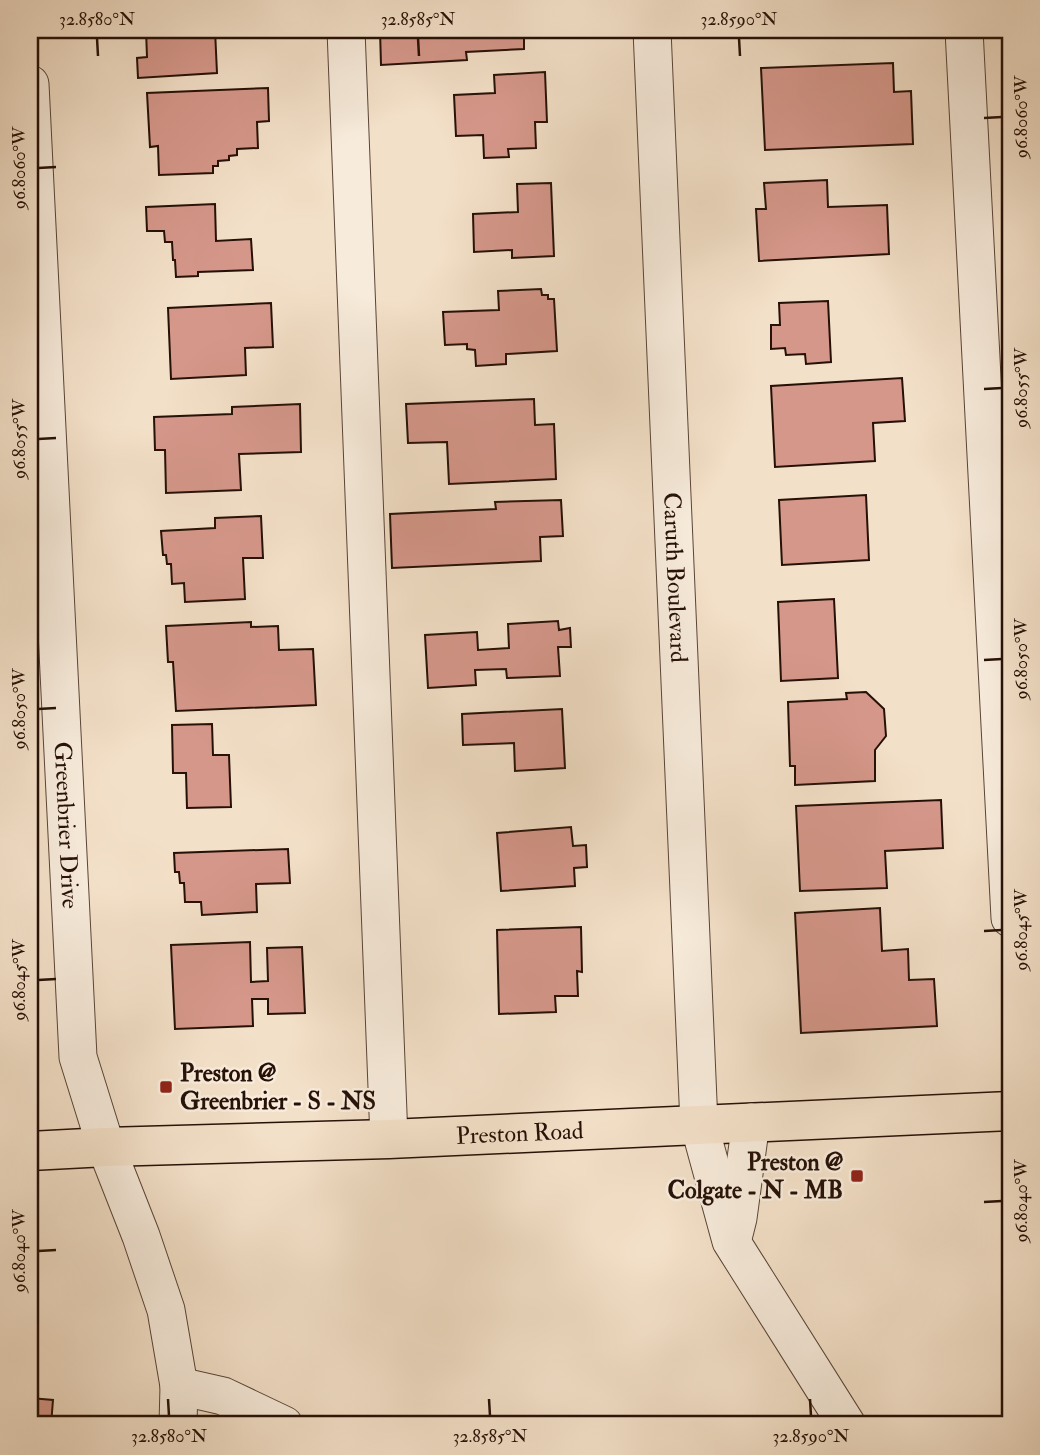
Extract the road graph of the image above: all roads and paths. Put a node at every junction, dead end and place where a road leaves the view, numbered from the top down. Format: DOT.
graph roads {
  1 [pos="346,30"];
  2 [pos="652,30"];
  3 [pos="964,30"];
  4 [pos="30,84"];
  5 [pos="1010,918"];
  6 [pos="1010,1111"];
  7 [pos="751,1122"];
  8 [pos="699,1124"];
  9 [pos="389,1139"];
  10 [pos="106,1147"];
  11 [pos="30,1151"];
  12 [pos="731,1241"];
  13 [pos="179,1386"];
  14 [pos="178,1425"];
  15 [pos="284,1425"];
  16 [pos="847,1425"];
  1 -- 9 [label="street"];
  2 -- 8 [label="street, Caruth Boulevard"];
  3 -- 5 [label="street"];
  4 -- 10 [label="street, Greenbrier Drive"];
  6 -- 7 [label="main road, Preston Road"];
  7 -- 8 [label="main road, Preston Road"];
  7 -- 12 [label="street"];
  8 -- 9 [label="main road, Preston Road"];
  8 -- 12 [label="street, Caruth Boulevard"];
  9 -- 10 [label="main road, Preston Road"];
  10 -- 11 [label="main road, Preston Road"];
  10 -- 13 [label="street, Greenbrier Drive"];
  12 -- 16 [label="street, Caruth Boulevard"];
  13 -- 14 [label="street, Greenbrier Drive"];
  13 -- 15 [label="street"];
}
